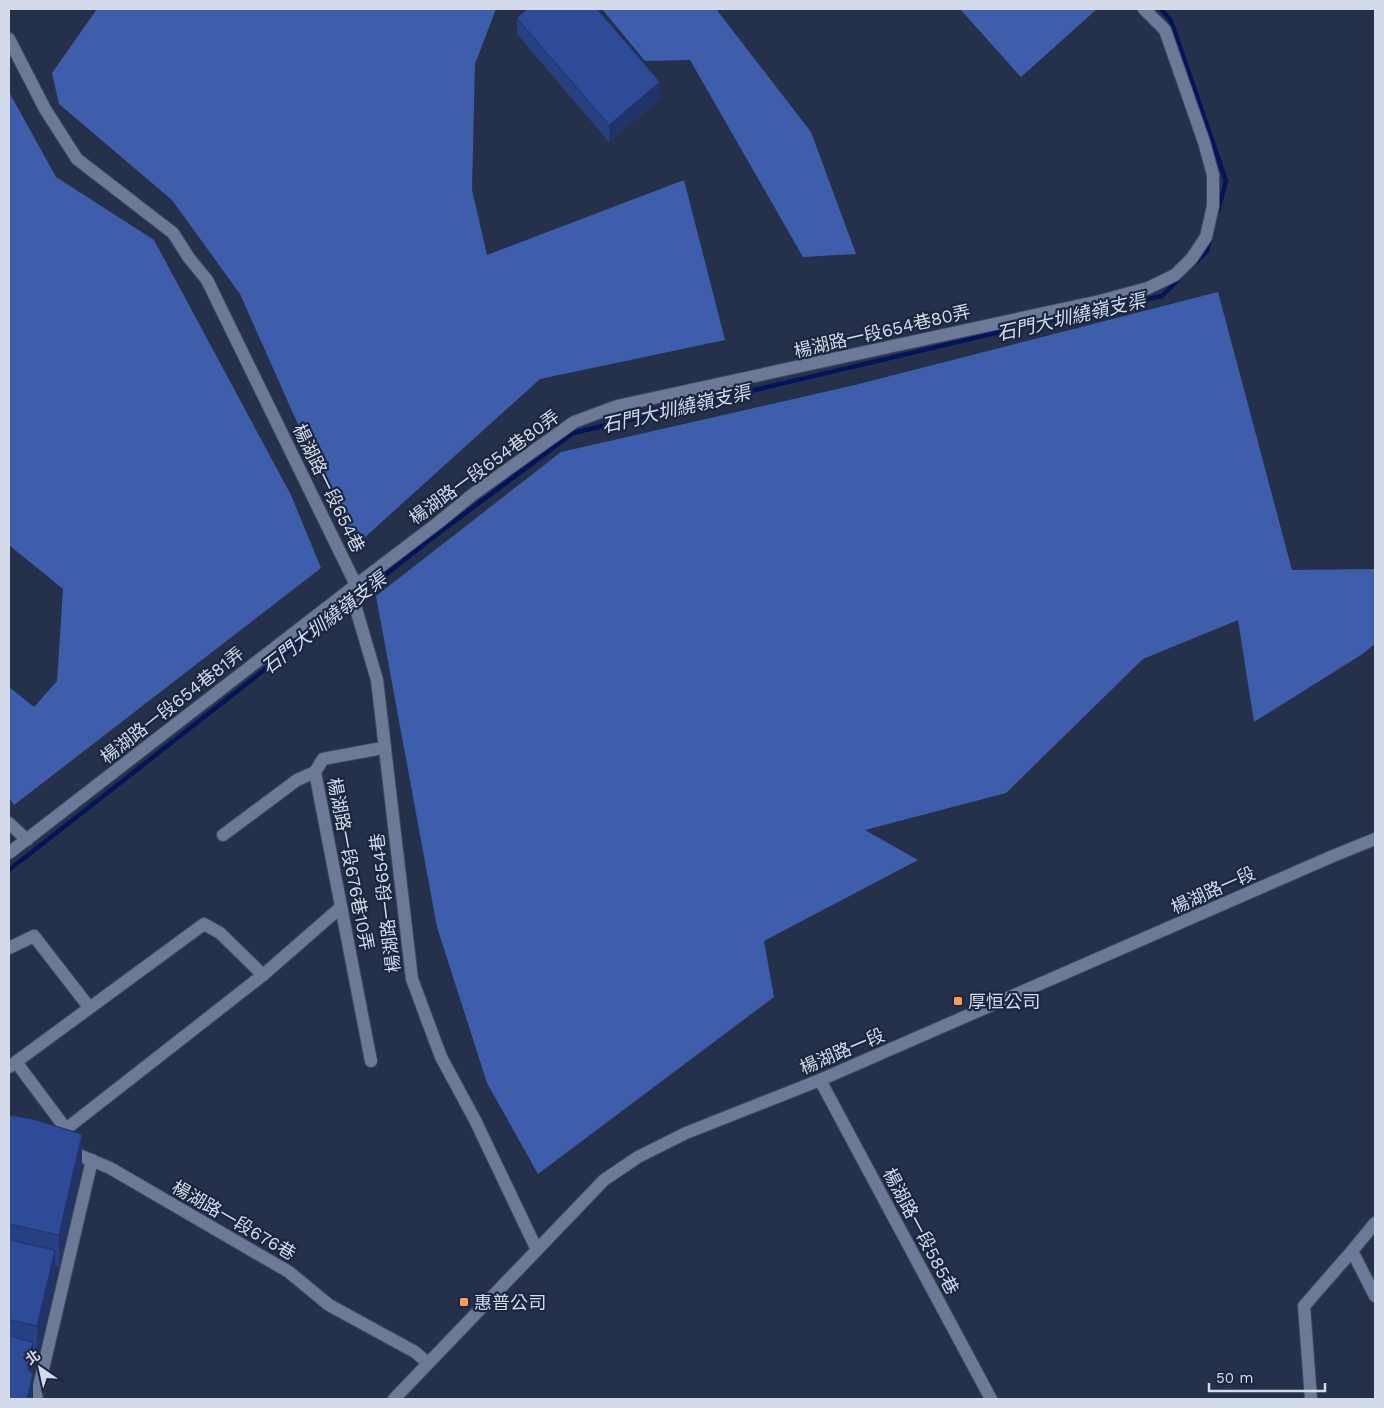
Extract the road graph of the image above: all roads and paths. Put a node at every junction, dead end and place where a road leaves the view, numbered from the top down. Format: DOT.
graph roads {
  1 [pos="1144,9"];
  2 [pos="9,39"];
  3 [pos="354,590"];
  4 [pos="377,749"];
  5 [pos="315,772"];
  6 [pos="9,823"];
  7 [pos="223,835"];
  8 [pos="1375,839"];
  9 [pos="26,840"];
  10 [pos="9,854"];
  11 [pos="341,907"];
  12 [pos="9,948"];
  13 [pos="263,975"];
  14 [pos="89,1007"];
  15 [pos="371,1061"];
  16 [pos="12,1064"];
  17 [pos="820,1080"];
  18 [pos="66,1129"];
  19 [pos="92,1160"];
  20 [pos="1375,1223"];
  21 [pos="537,1250"];
  22 [pos="1352,1251"];
  23 [pos="1375,1296"];
  24 [pos="428,1363"];
  25 [pos="36,1399"];
  26 [pos="394,1399"];
  27 [pos="991,1399"];
  28 [pos="1310,1399"];
  1 -- 3 [label="street, 楊湖路一段654巷80弄"];
  2 -- 3 [label="street, 楊湖路一段654巷"];
  3 -- 9 [label="street, 楊湖路一段654巷81弄"];
  3 -- 21 [label="street, 楊湖路一段654巷"];
  4 -- 5 [label="street, 楊湖路一段676巷10弄"];
  5 -- 7 [label="street"];
  5 -- 11 [label="street, 楊湖路一段676巷10弄"];
  6 -- 9 [label="street"];
  8 -- 17 [label="street, 楊湖路一段"];
  9 -- 10 [label="street, 楊湖路一段654巷81弄"];
  11 -- 13 [label="street"];
  11 -- 15 [label="street, 楊湖路一段676巷10弄"];
  12 -- 14 [label="street"];
  13 -- 14 [label="street"];
  13 -- 18 [label="street"];
  14 -- 16 [label="street"];
  16 -- 18 [label="street"];
  17 -- 21 [label="street, 楊湖路一段"];
  17 -- 27 [label="street, 楊湖路一段585巷"];
  18 -- 19 [label="street, 楊湖路一段676巷"];
  19 -- 24 [label="street, 楊湖路一段676巷"];
  19 -- 25 [label="street"];
  20 -- 22 [label="street"];
  21 -- 24 [label="street, 楊湖路一段"];
  22 -- 23 [label="street"];
  22 -- 28 [label="street"];
  24 -- 26 [label="street, 楊湖路一段"];
}
